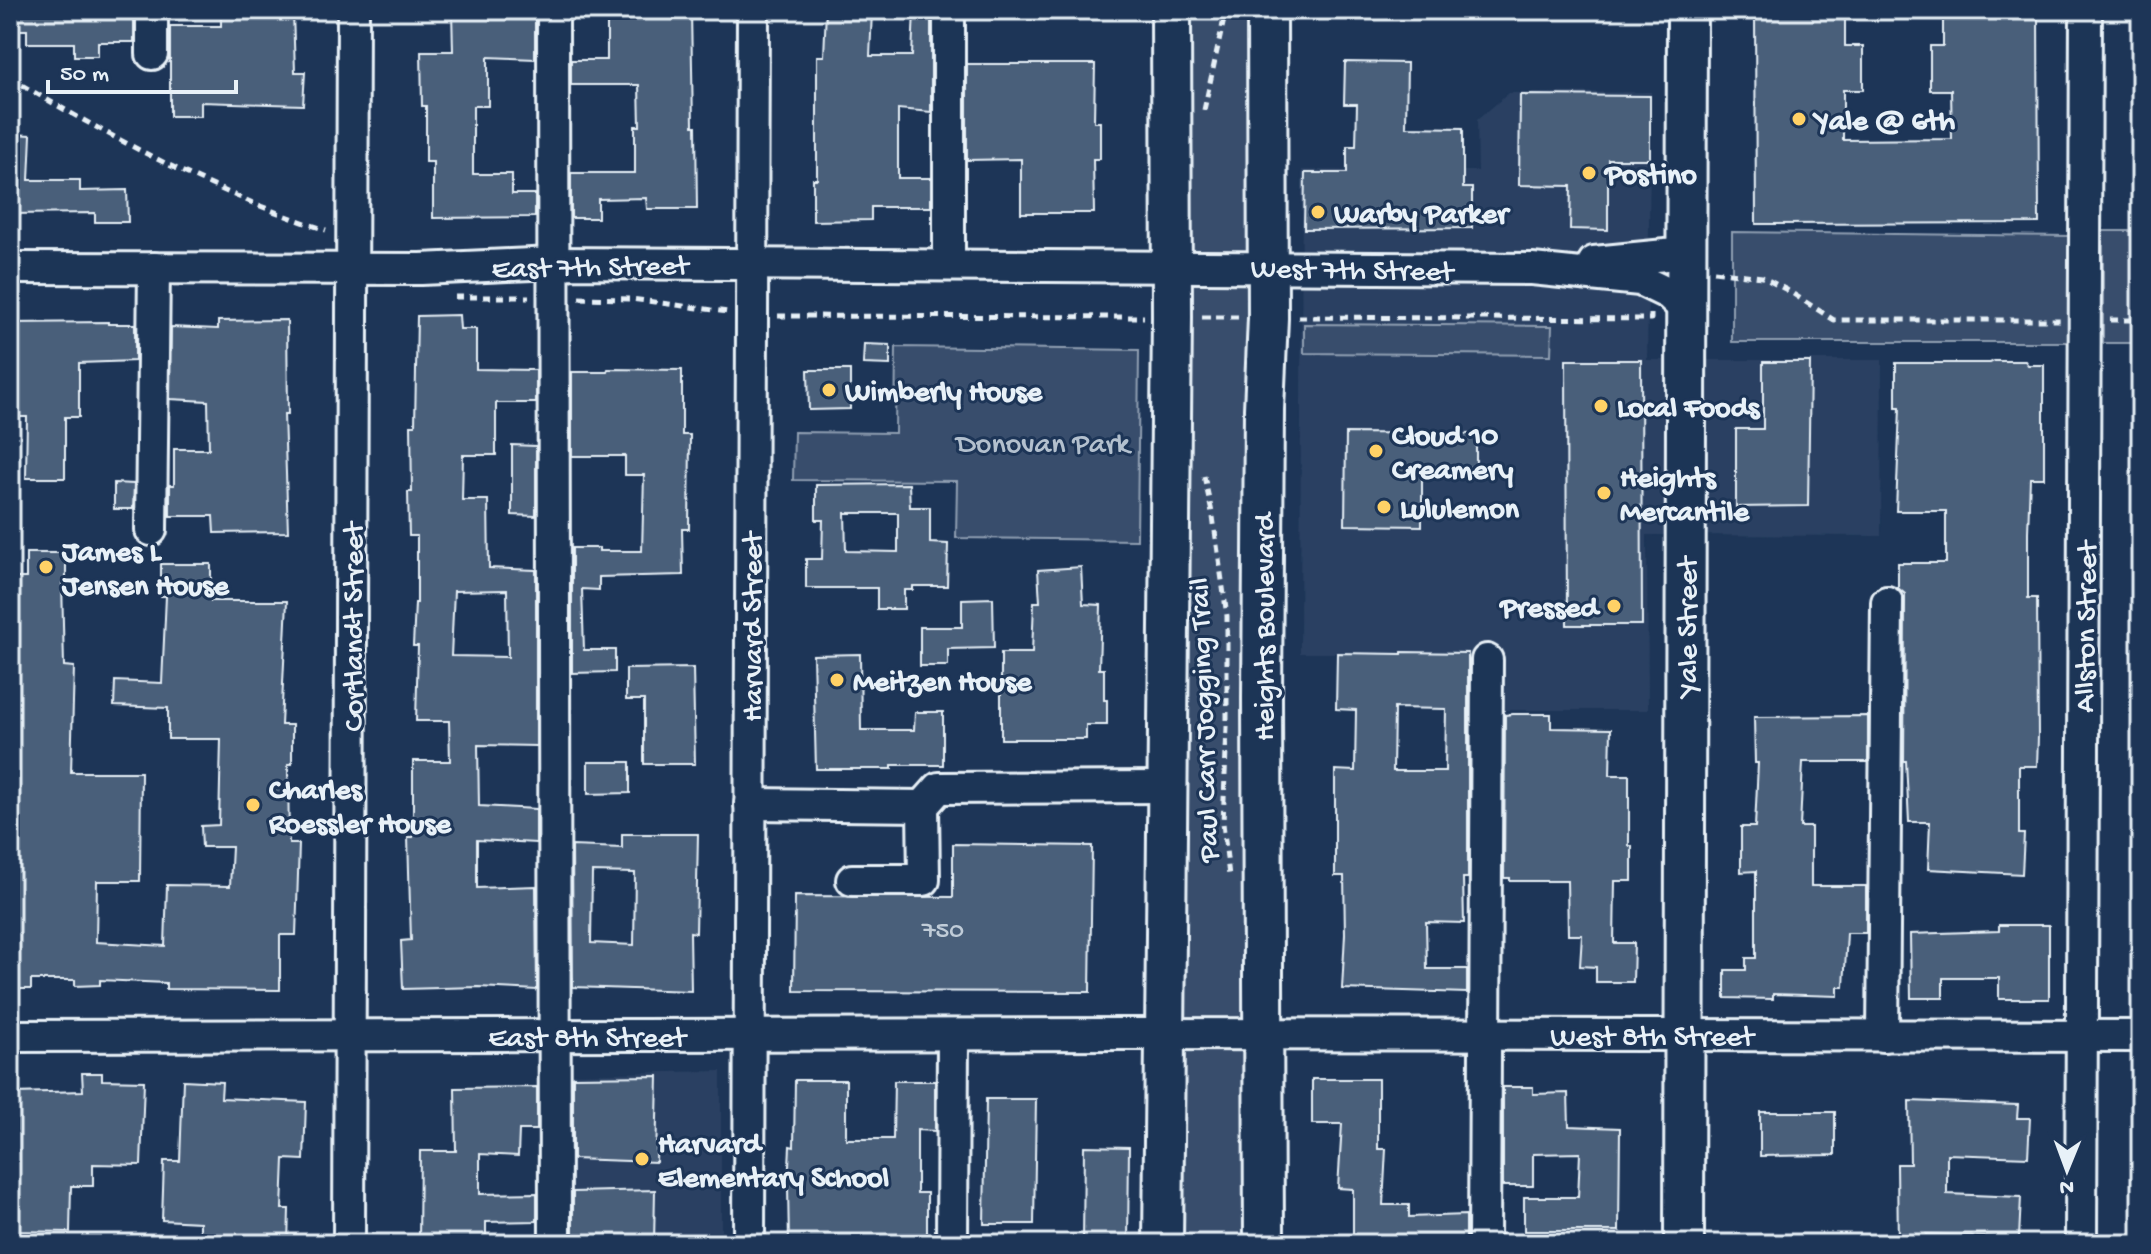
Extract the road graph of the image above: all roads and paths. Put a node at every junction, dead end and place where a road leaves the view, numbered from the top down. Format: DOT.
graph roads {
  1 [pos="152,10"];
  2 [pos="353,10"];
  3 [pos="553,10"];
  4 [pos="753,10"];
  5 [pos="949,10"];
  6 [pos="1171,10"];
  7 [pos="1226,10"];
  8 [pos="1267,10"];
  9 [pos="1687,10"];
  10 [pos="2086,10"];
  11 [pos="152,54"];
  12 [pos="10,78"];
  13 [pos="1204,111"];
  14 [pos="336,233"];
  15 [pos="1699,262"];
  16 [pos="553,263"];
  17 [pos="752,264"];
  18 [pos="949,265"];
  19 [pos="1171,266"];
  20 [pos="1267,267"];
  21 [pos="10,268"];
  22 [pos="154,268"];
  23 [pos="354,269"];
  24 [pos="1532,269"];
  25 [pos="576,298"];
  26 [pos="1197,305"];
  27 [pos="723,312"];
  28 [pos="1669,315"];
  29 [pos="769,316"];
  30 [pos="1151,317"];
  31 [pos="1290,317"];
  32 [pos="1254,318"];
  33 [pos="2064,320"];
  34 [pos="2097,320"];
  35 [pos="2141,320"];
  36 [pos="1201,465"];
  37 [pos="151,530"];
  38 [pos="1887,602"];
  39 [pos="1487,660"];
  40 [pos="1166,787"];
  41 [pos="750,804"];
  42 [pos="923,806"];
  43 [pos="852,880"];
  44 [pos="1231,889"];
  45 [pos="1163,1034"];
  46 [pos="1263,1034"];
  47 [pos="953,1035"];
  48 [pos="1485,1035"];
  49 [pos="1686,1035"];
  50 [pos="10,1036"];
  51 [pos="555,1036"];
  52 [pos="750,1036"];
  53 [pos="1883,1036"];
  54 [pos="2080,1036"];
  55 [pos="2141,1036"];
  56 [pos="349,1037"];
  57 [pos="349,1244"];
  58 [pos="555,1244"];
  59 [pos="749,1244"];
  60 [pos="952,1244"];
  61 [pos="1163,1244"];
  62 [pos="1264,1244"];
  63 [pos="1484,1244"];
  64 [pos="1684,1244"];
  65 [pos="2081,1244"];
  1 -- 11 [label="street"];
  2 -- 23 [label="street, Cortlandt Street"];
  3 -- 16 [label="street"];
  4 -- 17 [label="street, Harvard Street"];
  5 -- 18 [label="street"];
  6 -- 19 [label="main road"];
  7 -- 13 [label="path"];
  8 -- 20 [label="main road, Heights Boulevard"];
  9 -- 15 [label="main road, Yale Street"];
  10 -- 54 [label="street, Allston Street"];
  12 -- 14 [label="path"];
  15 -- 24 [label="street, West 7th Street"];
  15 -- 28 [label="main road, Yale Street"];
  15 -- 33 [label="path"];
  16 -- 17 [label="street, East 7th Street"];
  16 -- 23 [label="street, East 7th Street"];
  16 -- 51 [label="street"];
  17 -- 18 [label="street, East 7th Street"];
  17 -- 41 [label="street, Harvard Street"];
  18 -- 19 [label="street, East 7th Street"];
  19 -- 20 [label="street, West 7th Street"];
  19 -- 40 [label="main road"];
  20 -- 24 [label="street, West 7th Street"];
  20 -- 46 [label="main road, Heights Boulevard"];
  21 -- 22 [label="street, East 7th Street"];
  22 -- 23 [label="street, East 7th Street"];
  22 -- 37 [label="street"];
  23 -- 56 [label="street, Cortlandt Street"];
  24 -- 28 [label="street, West 7th Street"];
  25 -- 27 [label="path"];
  26 -- 32 [label="path"];
  28 -- 31 [label="path"];
  28 -- 49 [label="main road, Yale Street"];
  29 -- 30 [label="path"];
  34 -- 35 [label="path"];
  36 -- 44 [label="path, Paul Carr Jogging Trail"];
  38 -- 53 [label="street"];
  39 -- 48 [label="street"];
  40 -- 42 [label="street"];
  40 -- 45 [label="main road"];
  41 -- 42 [label="street"];
  41 -- 52 [label="street, Harvard Street"];
  42 -- 43 [label="street"];
  45 -- 46 [label="street, West 8th Street"];
  45 -- 47 [label="street, East 8th Street"];
  45 -- 61 [label="main road"];
  46 -- 48 [label="street, West 8th Street"];
  46 -- 62 [label="main road, Heights Boulevard"];
  47 -- 52 [label="street, East 8th Street"];
  47 -- 60 [label="street"];
  48 -- 49 [label="street, West 8th Street"];
  48 -- 63 [label="street"];
  49 -- 53 [label="street, West 8th Street"];
  49 -- 64 [label="main road, Yale Street"];
  50 -- 56 [label="street, East 8th Street"];
  51 -- 52 [label="street, East 8th Street"];
  51 -- 56 [label="street, East 8th Street"];
  51 -- 58 [label="street"];
  52 -- 59 [label="street, Harvard Street"];
  53 -- 54 [label="street, West 8th Street"];
  54 -- 55 [label="street, West 8th Street"];
  54 -- 65 [label="street, Allston Street"];
  56 -- 57 [label="street, Cortlandt Street"];
}
